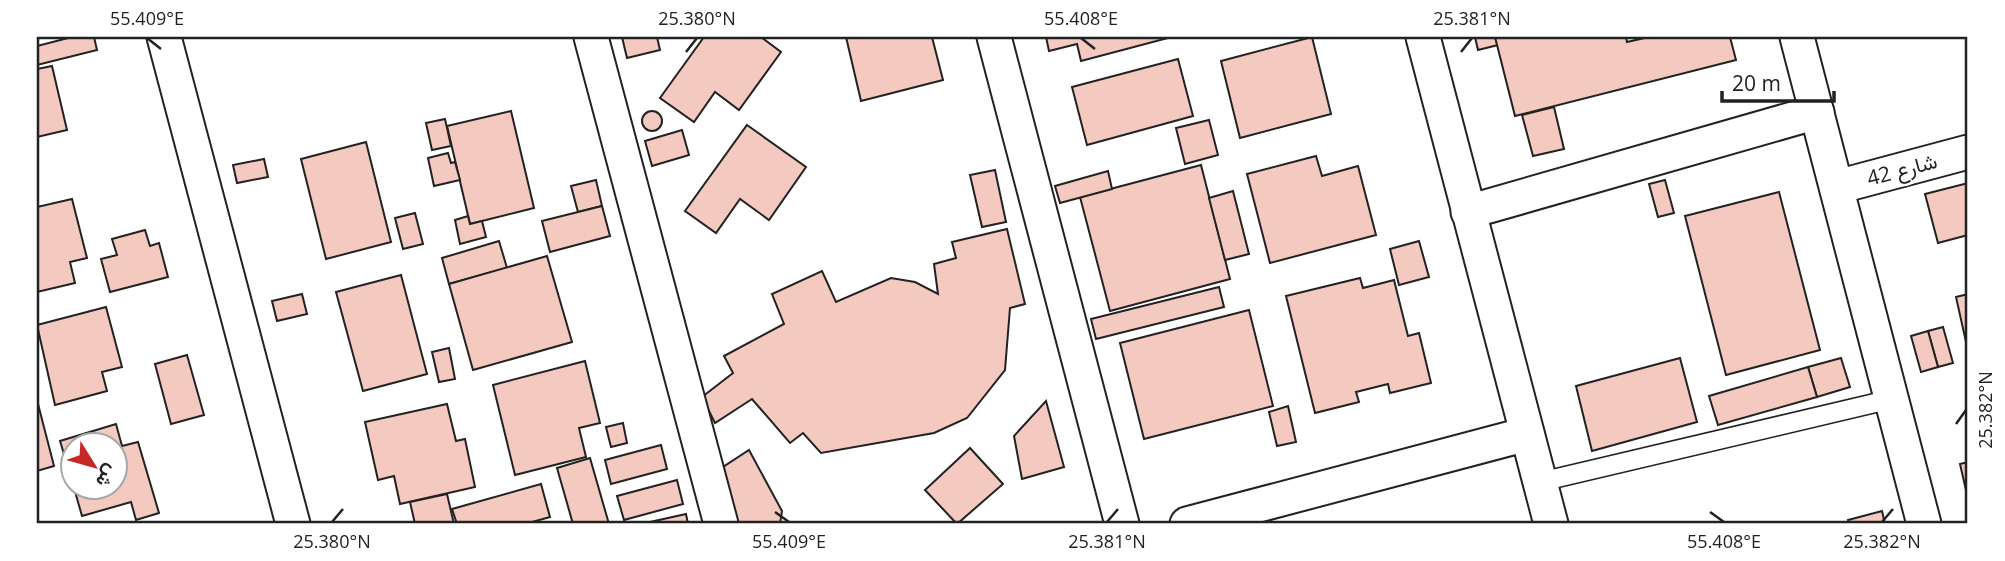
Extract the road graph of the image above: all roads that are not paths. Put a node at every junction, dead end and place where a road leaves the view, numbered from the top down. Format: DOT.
graph roads {
  1 [pos="164,37"];
  2 [pos="591,37"];
  3 [pos="994,37"];
  4 [pos="1423,37"];
  5 [pos="1797,37"];
  6 [pos="1817,112"];
  7 [pos="1968,152"];
  8 [pos="1837,187"];
  9 [pos="1468,212"];
  10 [pos="1892,399"];
  11 [pos="1527,434"];
  12 [pos="1540,482"];
  13 [pos="293,524"];
  14 [pos="721,524"];
  15 [pos="1122,524"];
  16 [pos="1187,524"];
  17 [pos="1551,524"];
  18 [pos="1924,524"];
  1 -- 13 [label="street"];
  2 -- 14 [label="street"];
  3 -- 15 [label="street"];
  4 -- 9 [label="street"];
  5 -- 6 [label="street"];
  6 -- 8 [label="street"];
  6 -- 9 [label="street"];
  7 -- 8 [label="street, شارع 42"];
  8 -- 10 [label="street"];
  9 -- 11 [label="street"];
  10 -- 12 [label="lane"];
  10 -- 18 [label="street"];
  11 -- 12 [label="street"];
  11 -- 16 [label="street"];
  12 -- 17 [label="street"];
}
